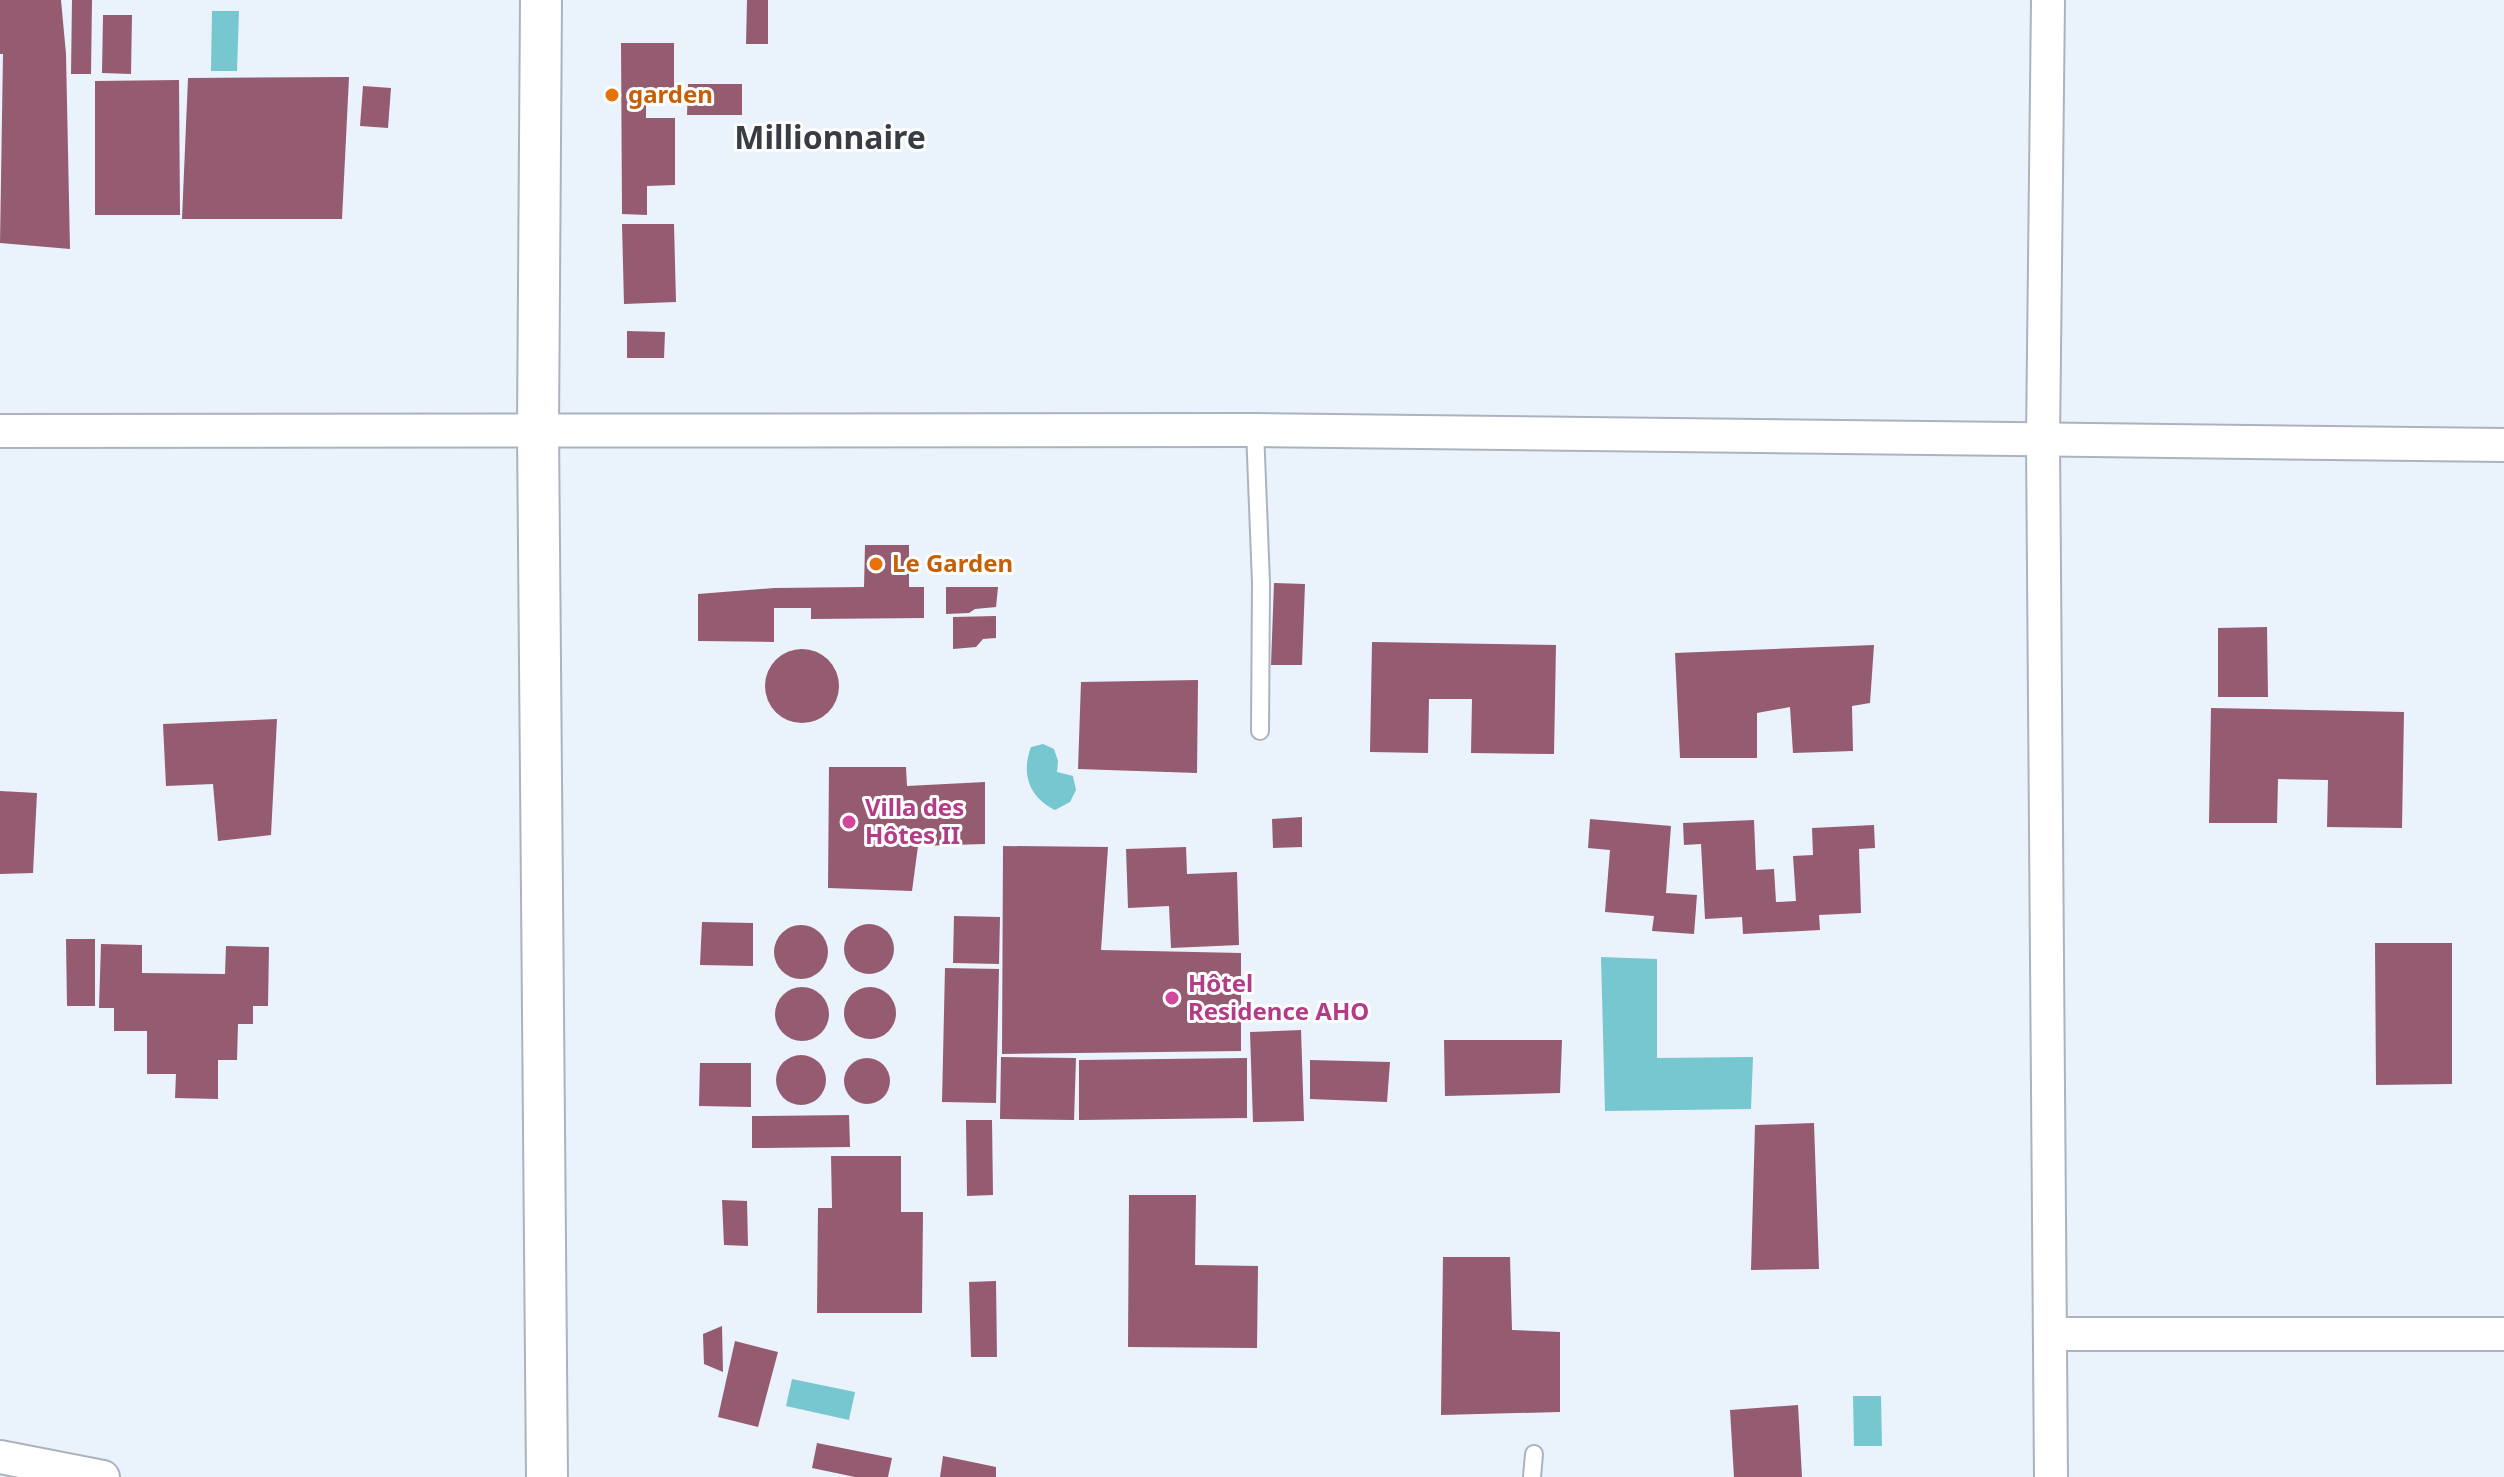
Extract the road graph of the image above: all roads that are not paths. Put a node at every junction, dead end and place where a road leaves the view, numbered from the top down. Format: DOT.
graph roads {
  1 [pos="541,0"];
  2 [pos="2048,0"];
  3 [pos="538,429"];
  4 [pos="1255,430"];
  5 [pos="0,431"];
  6 [pos="2043,440"];
  7 [pos="2504,445"];
  8 [pos="1260,731"];
  9 [pos="2052,1334"];
  10 [pos="2504,1334"];
  11 [pos="1534,1454"];
  12 [pos="0,1457"];
  13 [pos="103,1477"];
  14 [pos="547,1477"];
  15 [pos="1532,1477"];
  16 [pos="2051,1477"];
  1 -- 3 [label="street"];
  2 -- 6 [label="street"];
  3 -- 4 [label="street"];
  3 -- 5 [label="street"];
  3 -- 14 [label="street"];
  4 -- 6 [label="street"];
  4 -- 8 [label="lane"];
  6 -- 7 [label="street"];
  6 -- 9 [label="street"];
  9 -- 10 [label="street"];
  9 -- 16 [label="street"];
  11 -- 15 [label="lane"];
  12 -- 13 [label="street"];
}
